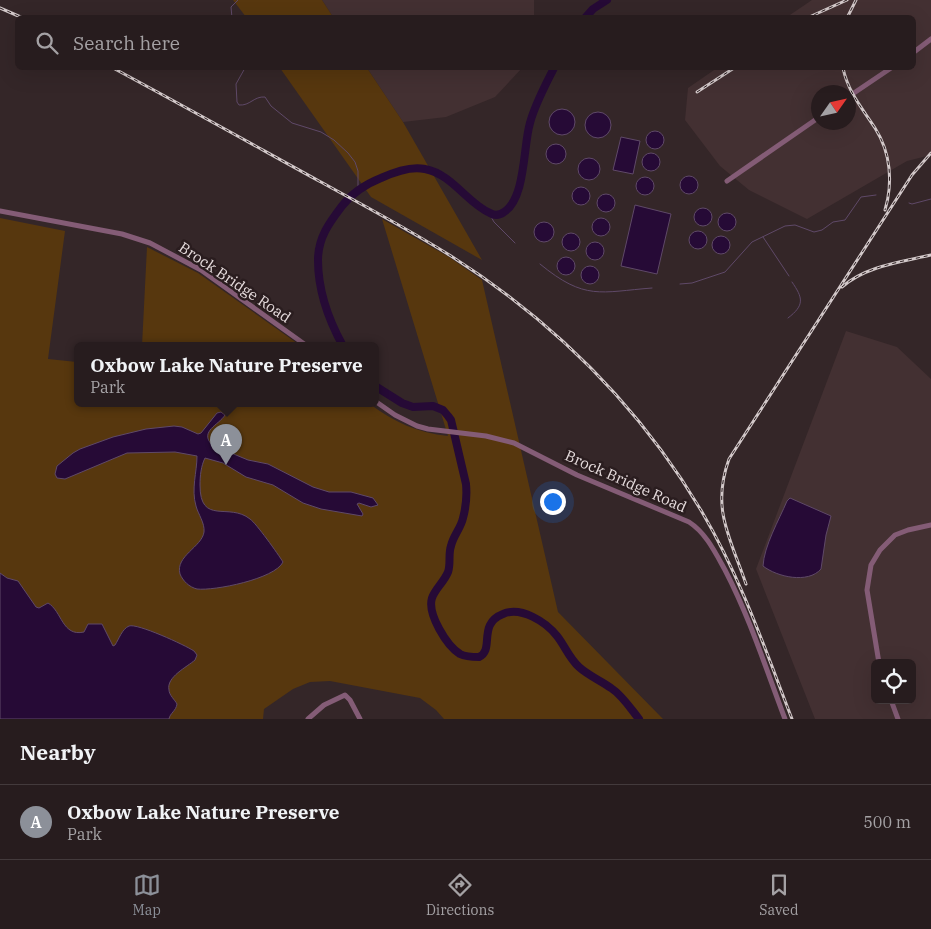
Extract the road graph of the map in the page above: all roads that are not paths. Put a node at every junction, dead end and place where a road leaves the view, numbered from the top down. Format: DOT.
graph roads {
  1 [pos="931,39"];
  2 [pos="916,50"];
  3 [pos="888,70"];
  4 [pos="856,92"];
  5 [pos="811,123"];
  6 [pos="728,181"];
  7 [pos="0,211"];
  8 [pos="301,342"];
  9 [pos="379,404"];
  10 [pos="931,526"];
  11 [pos="879,659"];
  12 [pos="892,704"];
  13 [pos="308,719"];
  14 [pos="360,719"];
  15 [pos="785,719"];
  16 [pos="898,719"];
  1 -- 2 [label="street"];
  3 -- 4 [label="street"];
  5 -- 6 [label="street"];
  7 -- 8 [label="street, Brock Bridge Road"];
  9 -- 15 [label="street, Brock Bridge Road"];
  10 -- 11 [label="street"];
  12 -- 16 [label="street"];
  13 -- 14 [label="street"];
}
